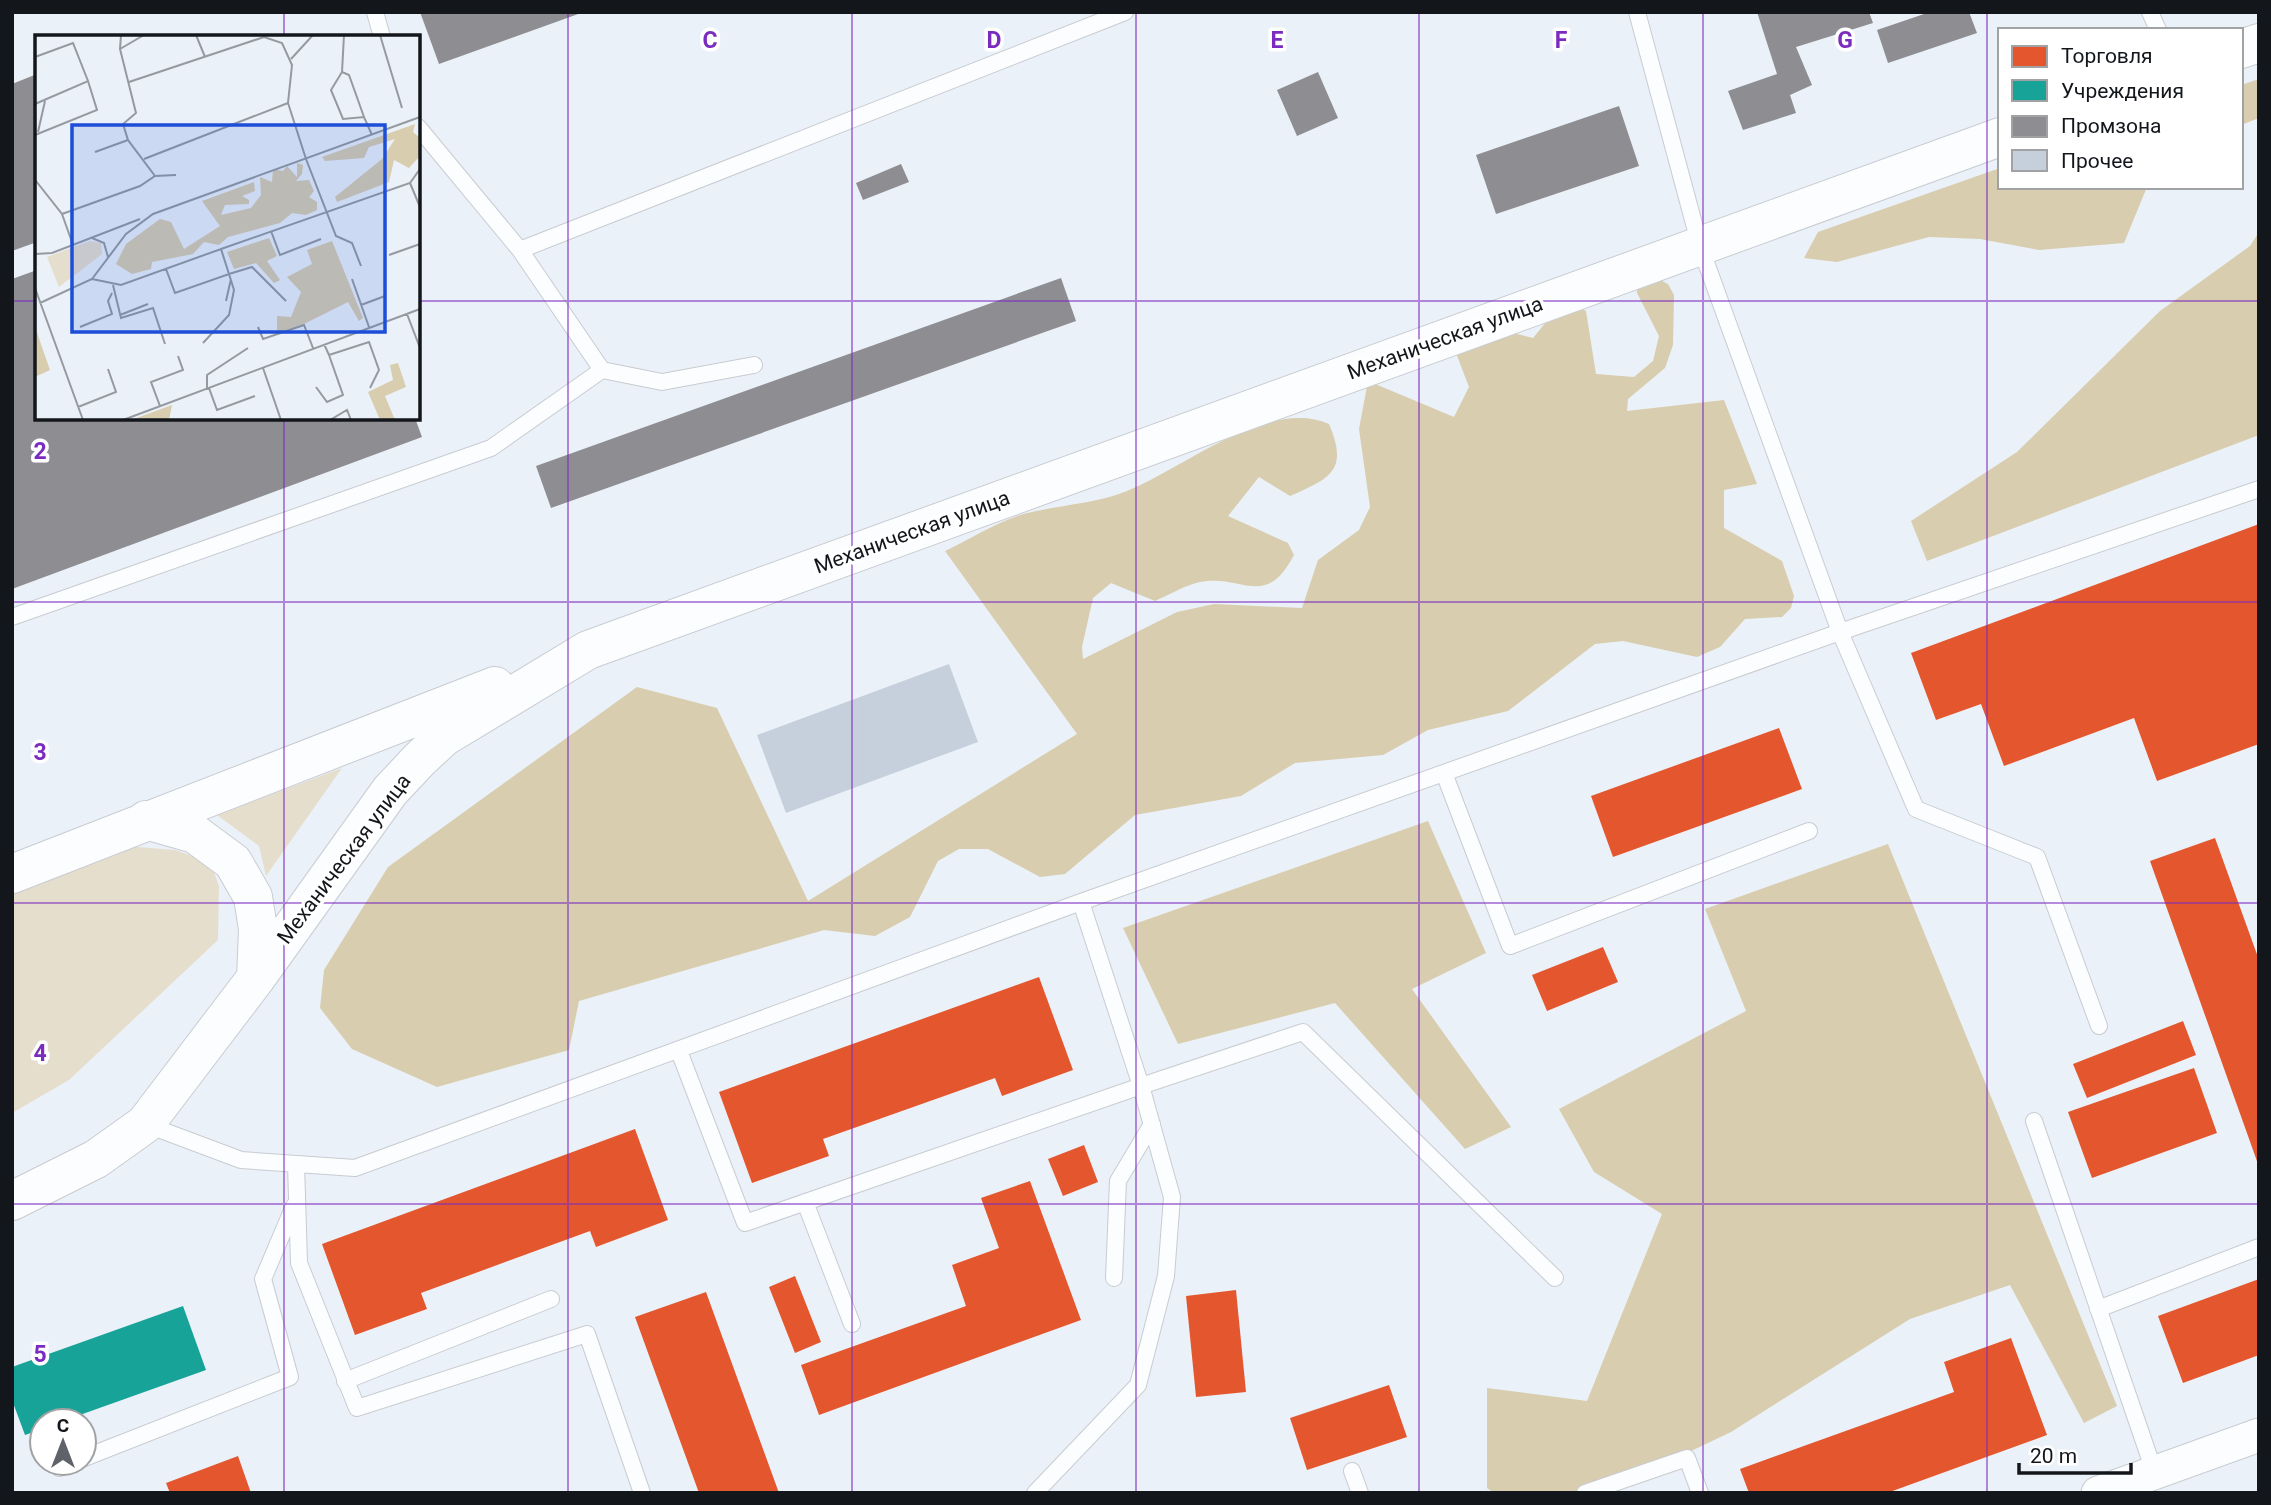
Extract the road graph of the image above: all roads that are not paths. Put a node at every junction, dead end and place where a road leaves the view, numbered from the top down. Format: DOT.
graph roads {
  1 [pos="375,12"];
  2 [pos="1125,12"];
  3 [pos="1637,12"];
  4 [pos="2150,12"];
  5 [pos="2157,28"];
  6 [pos="381,35"];
  7 [pos="420,129"];
  8 [pos="1998,138"];
  9 [pos="1700,246"];
  10 [pos="520,250"];
  11 [pos="754,365"];
  12 [pos="602,370"];
  13 [pos="2259,489"];
  14 [pos="12,617"];
  15 [pos="1840,632"];
  16 [pos="588,650"];
  17 [pos="1444,773"];
  18 [pos="146,820"];
  19 [pos="1809,831"];
  20 [pos="12,874"];
  21 [pos="1081,902"];
  22 [pos="256,978"];
  23 [pos="2099,1026"];
  24 [pos="679,1051"];
  25 [pos="1141,1086"];
  26 [pos="2034,1121"];
  27 [pos="145,1124"];
  28 [pos="1152,1124"];
  29 [pos="296,1164"];
  30 [pos="296,1200"];
  31 [pos="12,1201"];
  32 [pos="805,1202"];
  33 [pos="2259,1247"];
  34 [pos="1114,1278"];
  35 [pos="1555,1278"];
  36 [pos="551,1299"];
  37 [pos="2098,1309"];
  38 [pos="852,1324"];
  39 [pos="345,1381"];
  40 [pos="2259,1435"];
  41 [pos="98,1452"];
  42 [pos="1352,1471"];
  43 [pos="2154,1471"];
  44 [pos="642,1493"];
  45 [pos="1035,1493"];
  46 [pos="1360,1493"];
  47 [pos="1585,1493"];
  48 [pos="1700,1493"];
  49 [pos="2098,1493"];
  1 -- 6 [label="lane"];
  2 -- 10 [label="lane"];
  3 -- 9 [label="lane"];
  4 -- 5 [label="lane"];
  7 -- 10 [label="lane"];
  8 -- 9 [label="street, Механическая улица"];
  9 -- 15 [label="lane"];
  9 -- 16 [label="street, Механическая улица"];
  10 -- 12 [label="lane"];
  11 -- 12 [label="lane"];
  12 -- 14 [label="lane"];
  13 -- 15 [label="lane"];
  15 -- 17 [label="lane"];
  15 -- 23 [label="lane"];
  16 -- 18 [label="street"];
  16 -- 22 [label="street, Механическая улица"];
  17 -- 19 [label="lane"];
  17 -- 21 [label="lane"];
  18 -- 20 [label="street"];
  18 -- 22 [label="street"];
  21 -- 24 [label="lane"];
  21 -- 25 [label="lane"];
  22 -- 27 [label="street, Механическая улица"];
  24 -- 29 [label="lane"];
  24 -- 32 [label="lane"];
  25 -- 28 [label="lane"];
  25 -- 32 [label="lane"];
  25 -- 35 [label="lane"];
  26 -- 37 [label="lane"];
  27 -- 29 [label="lane"];
  27 -- 31 [label="street, Механическая улица"];
  28 -- 34 [label="lane"];
  28 -- 45 [label="lane"];
  29 -- 30 [label="lane"];
  30 -- 39 [label="lane"];
  30 -- 41 [label="lane"];
  32 -- 38 [label="lane"];
  33 -- 37 [label="lane"];
  36 -- 39 [label="lane"];
  37 -- 43 [label="lane"];
  39 -- 44 [label="lane"];
  40 -- 43 [label="street"];
  42 -- 46 [label="lane"];
  43 -- 49 [label="street"];
  47 -- 48 [label="lane"];
}
